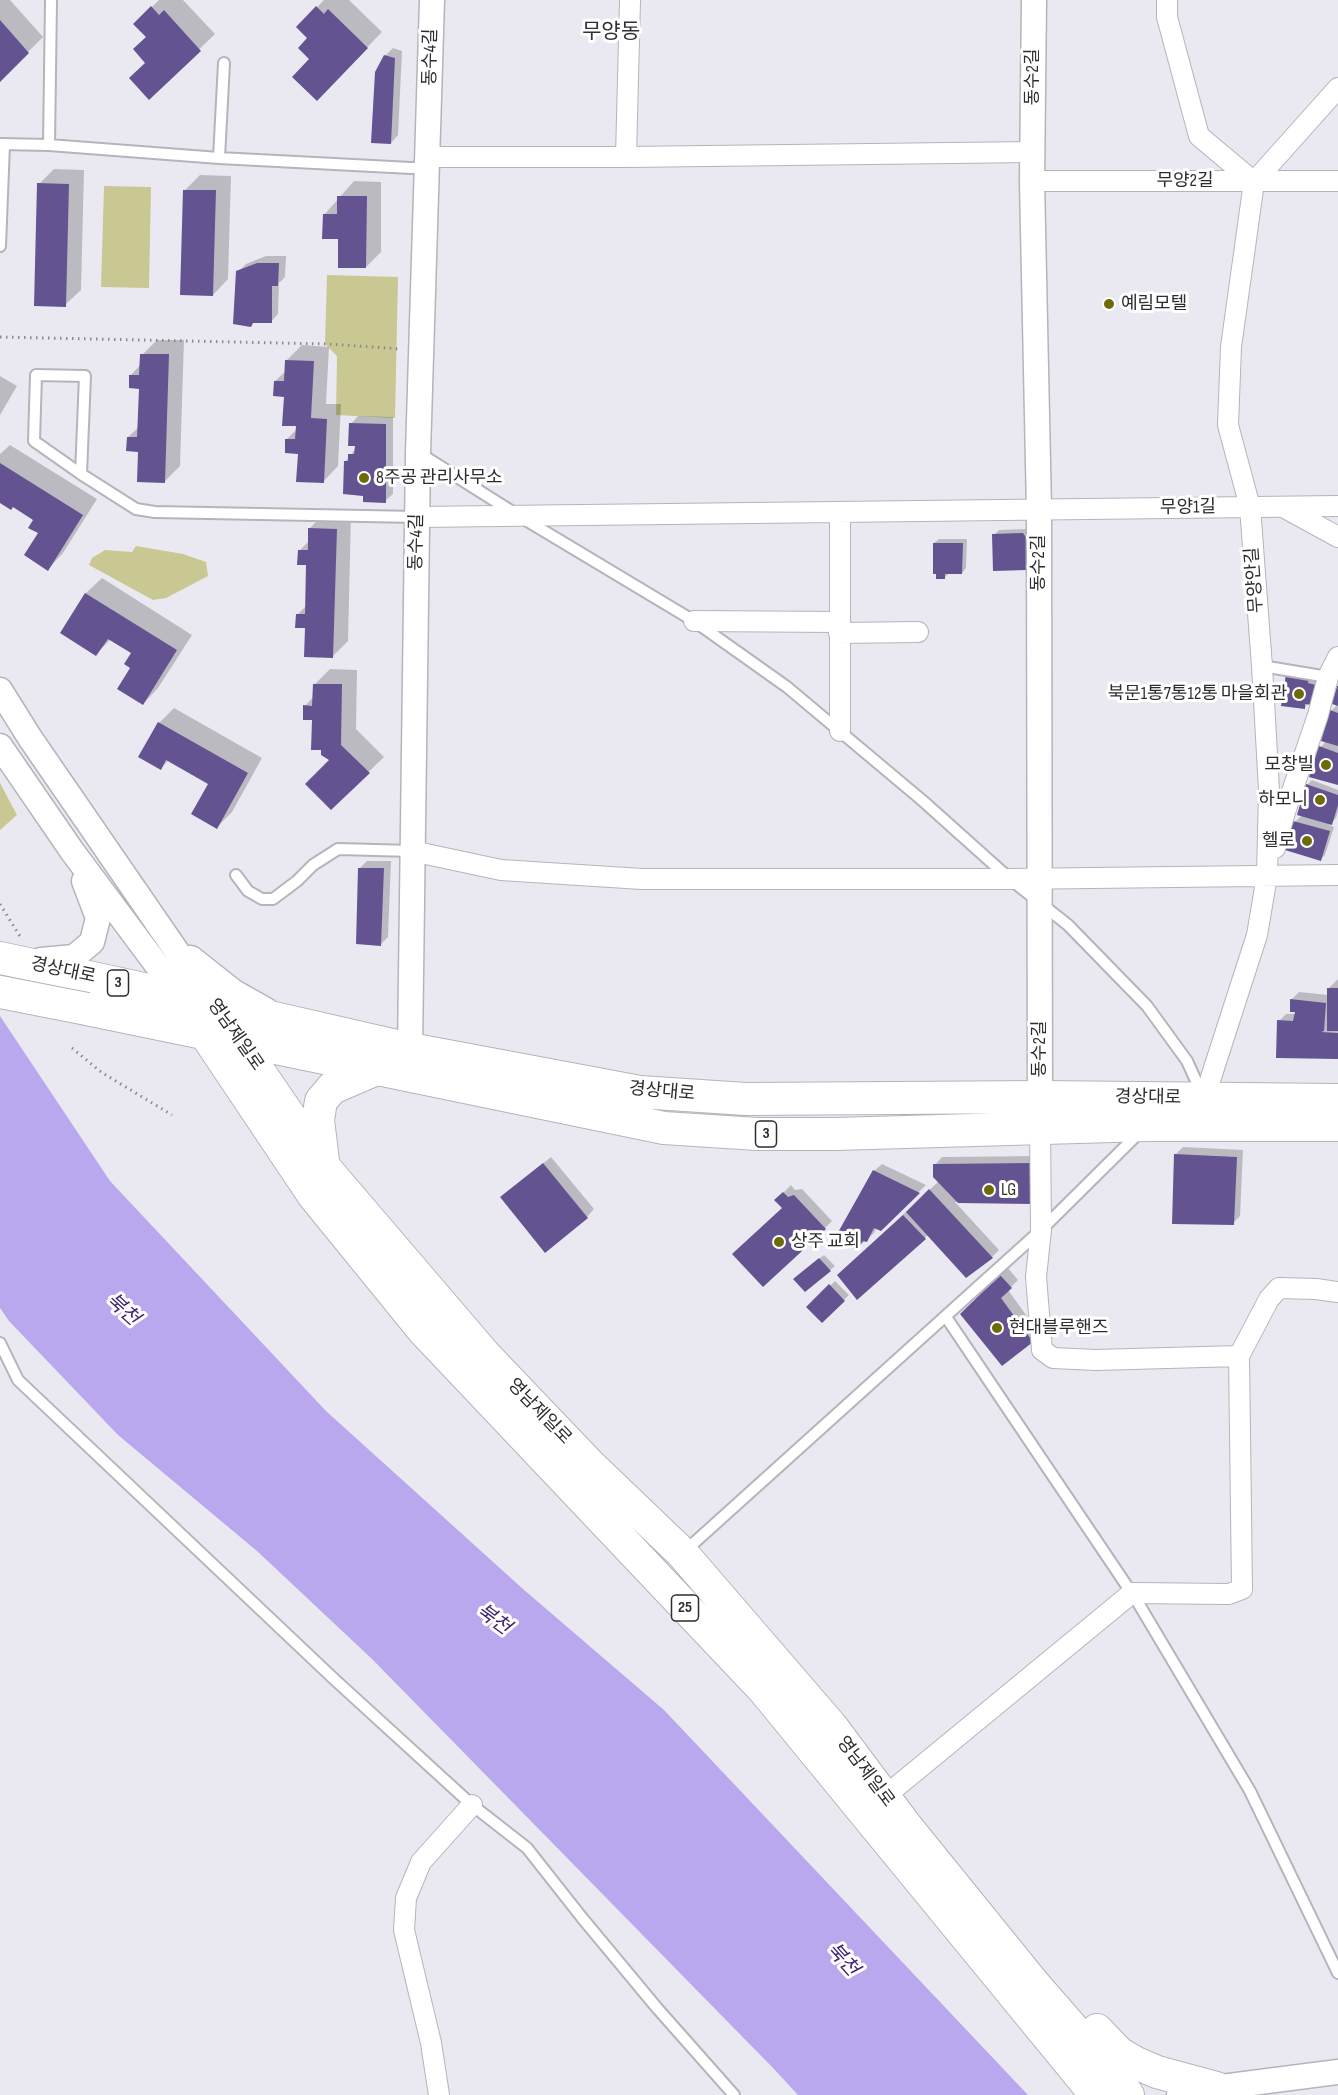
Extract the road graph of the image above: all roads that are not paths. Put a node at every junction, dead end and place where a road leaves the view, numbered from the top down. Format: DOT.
graph roads {
  1 [pos="51,0"];
  2 [pos="432,0"];
  3 [pos="630,0"];
  4 [pos="1034,0"];
  5 [pos="1167,0"];
  6 [pos="224,63"];
  7 [pos="1338,88"];
  8 [pos="2,144"];
  9 [pos="49,145"];
  10 [pos="1033,152"];
  11 [pos="626,157"];
  12 [pos="219,158"];
  13 [pos="428,162"];
  14 [pos="1032,180"];
  15 [pos="1338,181"];
  16 [pos="1254,182"];
  17 [pos="1,183"];
  18 [pos="0,246"];
  19 [pos="418,453"];
  20 [pos="81,474"];
  21 [pos="1338,506"];
  22 [pos="1250,507"];
  23 [pos="1282,507"];
  24 [pos="1039,510"];
  25 [pos="840,512"];
  26 [pos="519,516"];
  27 [pos="417,517"];
  28 [pos="1338,537"];
  29 [pos="694,621"];
  30 [pos="839,627"];
  31 [pos="918,632"];
  32 [pos="1338,657"];
  33 [pos="1262,666"];
  34 [pos="1328,677"];
  35 [pos="0,690"];
  36 [pos="840,731"];
  37 [pos="0,746"];
  38 [pos="412,850"];
  39 [pos="72,851"];
  40 [pos="236,875"];
  41 [pos="1338,875"];
  42 [pos="1267,876"];
  43 [pos="1038,878"];
  44 [pos="1010,879"];
  45 [pos="1039,903"];
  46 [pos="171,942"];
  47 [pos="16,955"];
  48 [pos="0,992"];
  49 [pos="180,996"];
  50 [pos="213,1004"];
  51 [pos="281,1019"];
  52 [pos="204,1033"];
  53 [pos="240,1040"];
  54 [pos="410,1049"];
  55 [pos="374,1070"];
  56 [pos="1204,1099"];
  57 [pos="1338,1100"];
  58 [pos="1040,1112"];
  59 [pos="1148,1125"];
  60 [pos="1338,1125"];
  61 [pos="325,1168"];
  62 [pos="1041,1230"];
  63 [pos="1338,1292"];
  64 [pos="946,1317"];
  65 [pos="0,1343"];
  66 [pos="1239,1356"];
  67 [pos="682,1553"];
  68 [pos="1132,1593"];
  69 [pos="884,1797"];
  70 [pos="472,1805"];
  71 [pos="1338,1973"];
  72 [pos="1061,2015"];
  73 [pos="1338,2072"];
  74 [pos="1213,2092"];
  75 [pos="439,2095"];
  76 [pos="734,2095"];
  77 [pos="1096,2095"];
  78 [pos="1128,2095"];
  79 [pos="1179,2095"];
  1 -- 9 [label="lane"];
  2 -- 13 [label="street, 동수4길"];
  3 -- 11 [label="street"];
  4 -- 10 [label="street, 동수2길"];
  5 -- 16 [label="street"];
  6 -- 12 [label="lane"];
  7 -- 16 [label="street"];
  8 -- 9 [label="lane"];
  8 -- 17 [label="lane"];
  9 -- 12 [label="lane"];
  10 -- 11 [label="street"];
  10 -- 14 [label="street, 동수2길"];
  11 -- 13 [label="street"];
  12 -- 13 [label="lane"];
  13 -- 19 [label="street, 동수4길"];
  14 -- 16 [label="street, 무양2길"];
  14 -- 24 [label="street, 동수2길"];
  15 -- 16 [label="street, 무양2길"];
  16 -- 22 [label="street, 무양안길"];
  17 -- 18 [label="lane"];
  19 -- 26 [label="lane"];
  19 -- 27 [label="street, 동수4길"];
  20 -- 20 [label="lane"];
  20 -- 27 [label="lane"];
  21 -- 23 [label="street, 무양1길"];
  22 -- 23 [label="street, 무양1길"];
  22 -- 24 [label="street, 무양1길"];
  22 -- 33 [label="street, 무양안길"];
  23 -- 28 [label="street"];
  24 -- 25 [label="street, 무양1길"];
  24 -- 43 [label="street, 동수2길"];
  25 -- 26 [label="street, 무양1길"];
  25 -- 30 [label="street"];
  26 -- 27 [label="street, 무양1길"];
  26 -- 29 [label="lane"];
  27 -- 38 [label="street, 동수4길"];
  29 -- 30 [label="street"];
  29 -- 36 [label="lane"];
  30 -- 31 [label="street"];
  30 -- 36 [label="street"];
  32 -- 34 [label="street"];
  33 -- 34 [label="lane"];
  33 -- 42 [label="street, 무양안길"];
  34 -- 42 [label="street"];
  35 -- 46 [label="street, 영남제일로"];
  36 -- 44 [label="lane"];
  37 -- 39 [label="street, 영남제일로"];
  38 -- 40 [label="lane"];
  38 -- 44 [label="street"];
  38 -- 54 [label="street, 동수4길"];
  39 -- 47 [label="street"];
  39 -- 49 [label="street, 영남제일로"];
  41 -- 42 [label="street"];
  42 -- 43 [label="street"];
  42 -- 56 [label="street, 무양안길"];
  43 -- 44 [label="street"];
  43 -- 45 [label="street, 동수2길"];
  44 -- 45 [label="lane"];
  45 -- 56 [label="lane"];
  45 -- 58 [label="street, 동수2길"];
  46 -- 50 [label="street, 영남제일로"];
  46 -- 51 [label="street"];
  47 -- 49 [label="main road, 경상대로 / 3"];
  48 -- 52 [label="main road, 경상대로 / 3, bridge"];
  49 -- 50 [label="main road, 경상대로 / 3"];
  49 -- 52 [label="main road, 영남제일로"];
  50 -- 51 [label="main road, 경상대로 / 3"];
  50 -- 53 [label="main road, 영남제일로"];
  51 -- 54 [label="main road, 경상대로 / 3"];
  52 -- 53 [label="main road, 경상대로 / 3"];
  52 -- 77 [label="main road, 영남제일로 / 25"];
  53 -- 55 [label="main road, 경상대로 / 3"];
  53 -- 61 [label="main road, 영남제일로"];
  54 -- 58 [label="main road, 경상대로 / 3"];
  55 -- 58 [label="main road, 경상대로 / 3"];
  55 -- 61 [label="main road"];
  56 -- 57 [label="main road, 경상대로 / 3"];
  56 -- 58 [label="main road, 경상대로 / 3"];
  58 -- 59 [label="main road, 경상대로 / 3"];
  58 -- 62 [label="street"];
  59 -- 60 [label="main road, 경상대로 / 3"];
  59 -- 62 [label="lane"];
  61 -- 67 [label="main road, 영남제일로"];
  62 -- 64 [label="lane"];
  62 -- 66 [label="street"];
  63 -- 66 [label="street"];
  64 -- 67 [label="lane"];
  64 -- 68 [label="lane"];
  65 -- 70 [label="lane"];
  66 -- 68 [label="street"];
  67 -- 69 [label="main road, 영남제일로"];
  68 -- 69 [label="street"];
  68 -- 71 [label="lane"];
  69 -- 72 [label="main road, 영남제일로"];
  70 -- 75 [label="street"];
  70 -- 76 [label="lane"];
  72 -- 74 [label="main road"];
  72 -- 78 [label="main road, 영남제일로"];
  73 -- 74 [label="street"];
  74 -- 79 [label="street"];
}
